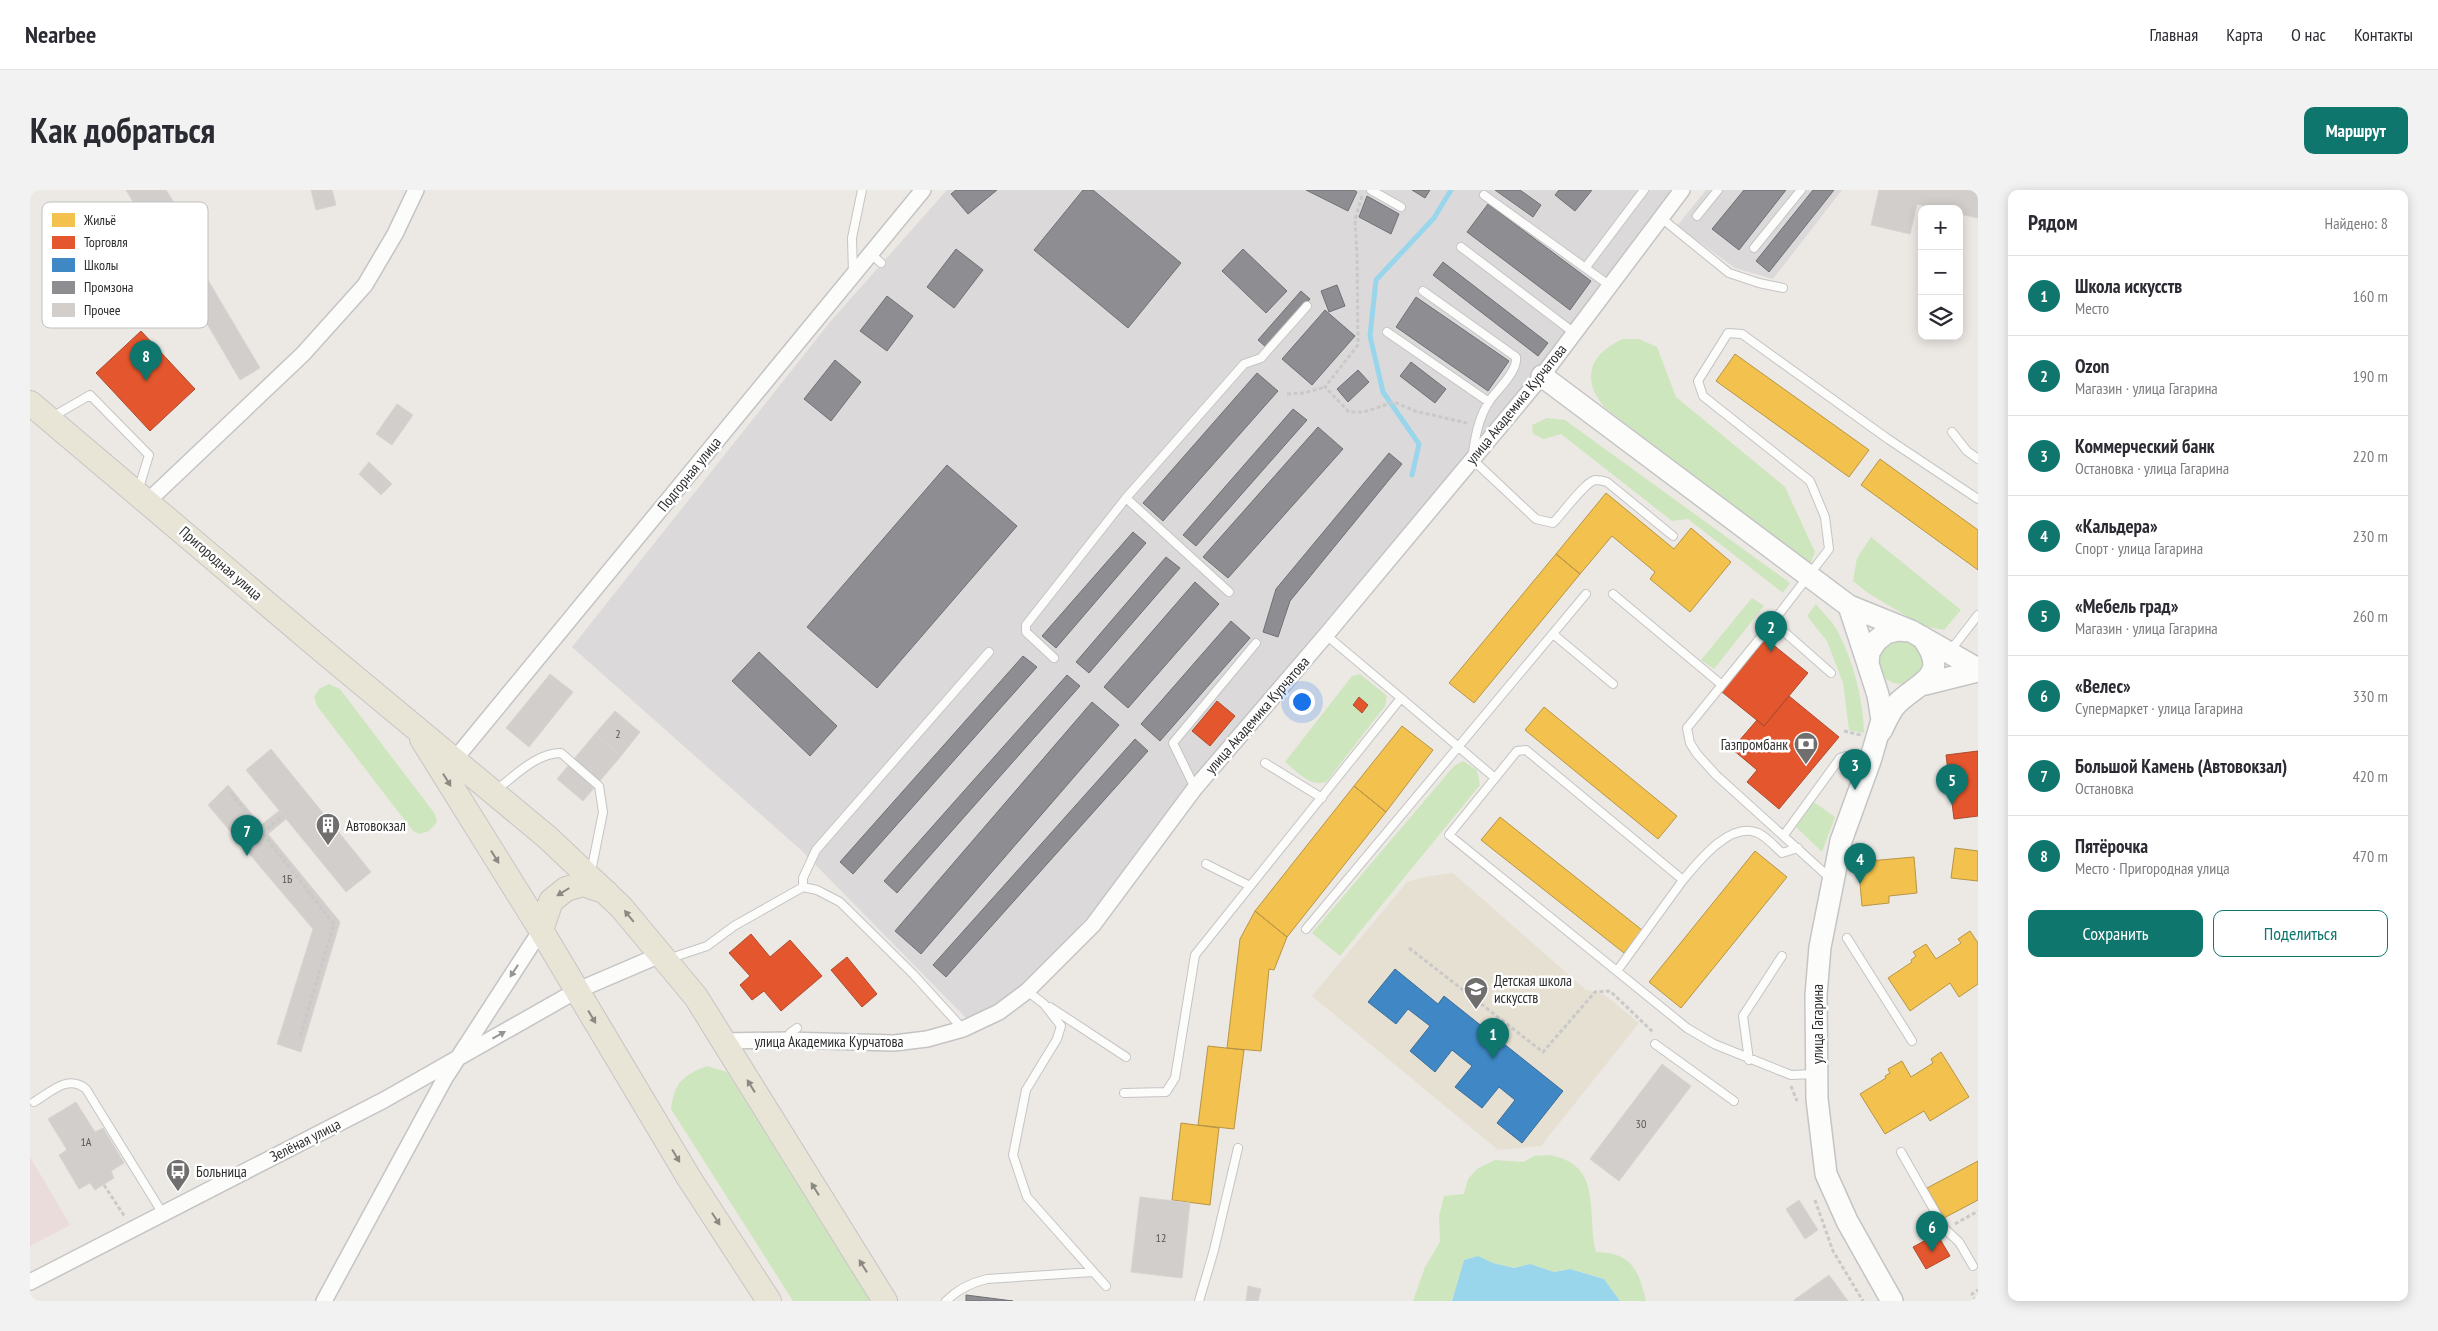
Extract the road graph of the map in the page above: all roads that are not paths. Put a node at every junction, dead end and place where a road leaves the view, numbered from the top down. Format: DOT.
graph roads {
  1 [pos="416,190"];
  2 [pos="862,190"];
  3 [pos="923,190"];
  4 [pos="1371,190"];
  5 [pos="1644,190"];
  6 [pos="1682,190"];
  7 [pos="1718,190"];
  8 [pos="1801,190"];
  9 [pos="1484,195"];
  10 [pos="1401,207"];
  11 [pos="1697,216"];
  12 [pos="1660,217"];
  13 [pos="1461,247"];
  14 [pos="1754,248"];
  15 [pos="1586,267"];
  16 [pos="853,275"];
  17 [pos="1609,285"];
  18 [pos="1783,288"];
  19 [pos="1423,291"];
  20 [pos="1307,306"];
  21 [pos="1387,332"];
  22 [pos="1574,332"];
  23 [pos="1542,376"];
  24 [pos="30,402"];
  25 [pos="1489,402"];
  26 [pos="50,419"];
  27 [pos="1952,432"];
  28 [pos="1472,459"];
  29 [pos="1978,459"];
  30 [pos="142,497"];
  31 [pos="1126,498"];
  32 [pos="1978,499"];
  33 [pos="1673,536"];
  34 [pos="1809,576"];
  35 [pos="1229,592"];
  36 [pos="1586,594"];
  37 [pos="1613,594"];
  38 [pos="1849,606"];
  39 [pos="1978,615"];
  40 [pos="1774,622"];
  41 [pos="1553,634"];
  42 [pos="1916,634"];
  43 [pos="1326,635"];
  44 [pos="1256,643"];
  45 [pos="989,652"];
  46 [pos="1948,653"];
  47 [pos="1054,658"];
  48 [pos="1869,670"];
  49 [pos="1978,670"];
  50 [pos="1831,673"];
  51 [pos="1613,684"];
  52 [pos="1722,685"];
  53 [pos="1920,688"];
  54 [pos="1401,698"];
  55 [pos="412,723"];
  56 [pos="1878,738"];
  57 [pos="1460,747"];
  58 [pos="455,759"];
  59 [pos="1870,761"];
  60 [pos="1265,762"];
  61 [pos="1495,778"];
  62 [pos="1194,788"];
  63 [pos="494,792"];
  64 [pos="1322,798"];
  65 [pos="1784,835"];
  66 [pos="1798,848"];
  67 [pos="1206,864"];
  68 [pos="1683,880"];
  69 [pos="1832,880"];
  70 [pos="598,884"];
  71 [pos="1250,886"];
  72 [pos="803,887"];
  73 [pos="1306,929"];
  74 [pos="541,930"];
  75 [pos="1847,938"];
  76 [pos="1782,956"];
  77 [pos="662,957"];
  78 [pos="1617,971"];
  79 [pos="1027,991"];
  80 [pos="576,992"];
  81 [pos="1044,1004"];
  82 [pos="963,1029"];
  83 [pos="723,1041"];
  84 [pos="1912,1041"];
  85 [pos="1655,1044"];
  86 [pos="1126,1057"];
  87 [pos="457,1059"];
  88 [pos="1749,1060"];
  89 [pos="1817,1074"];
  90 [pos="1124,1093"];
  91 [pos="1734,1101"];
  92 [pos="34,1102"];
  93 [pos="1238,1148"];
  94 [pos="1901,1152"];
  95 [pos="163,1214"];
  96 [pos="1973,1266"];
  97 [pos="1093,1272"];
  98 [pos="30,1282"];
  99 [pos="1106,1286"];
  100 [pos="324,1301"];
  101 [pos="769,1301"];
  102 [pos="885,1301"];
  103 [pos="946,1301"];
  104 [pos="1199,1301"];
  105 [pos="1892,1301"];
  1 -- 30 [label="street"];
  2 -- 16 [label="lane"];
  3 -- 16 [label="street, Подгорная улица"];
  4 -- 10 [label="lane"];
  5 -- 15 [label="lane"];
  6 -- 12 [label="street, улица Академика Курчатова"];
  7 -- 11 [label="lane"];
  8 -- 14 [label="lane"];
  9 -- 15 [label="lane"];
  12 -- 17 [label="street, улица Академика Курчатова"];
  12 -- 18 [label="lane"];
  13 -- 22 [label="lane"];
  15 -- 17 [label="lane"];
  16 -- 58 [label="street, Подгорная улица"];
  17 -- 22 [label="street, улица Академика Курчатова"];
  19 -- 25 [label="lane"];
  20 -- 31 [label="lane"];
  21 -- 25 [label="lane"];
  22 -- 23 [label="street, улица Академика Курчатова"];
  23 -- 28 [label="street, улица Академика Курчатова"];
  23 -- 34 [label="street"];
  24 -- 26 [label="main road, Пригородная улица"];
  25 -- 28 [label="lane"];
  26 -- 30 [label="main road, Пригородная улица"];
  26 -- 30 [label="lane"];
  27 -- 29 [label="lane"];
  28 -- 33 [label="lane"];
  28 -- 43 [label="street, улица Академика Курчатова"];
  30 -- 55 [label="main road, Пригородная улица"];
  31 -- 35 [label="lane"];
  31 -- 47 [label="lane"];
  32 -- 34 [label="lane"];
  34 -- 38 [label="street"];
  34 -- 40 [label="lane"];
  36 -- 41 [label="lane"];
  37 -- 52 [label="lane"];
  38 -- 42 [label="street"];
  38 -- 48 [label="street"];
  39 -- 46 [label="lane"];
  40 -- 50 [label="lane"];
  40 -- 52 [label="lane"];
  41 -- 51 [label="lane"];
  41 -- 57 [label="lane"];
  42 -- 46 [label="street"];
  42 -- 48 [label="street"];
  42 -- 53 [label="street"];
  43 -- 54 [label="lane"];
  43 -- 62 [label="street, улица Академика Курчатова"];
  44 -- 62 [label="lane"];
  45 -- 72 [label="lane"];
  46 -- 49 [label="street"];
  48 -- 53 [label="street"];
  48 -- 56 [label="street"];
  49 -- 53 [label="street"];
  52 -- 65 [label="lane"];
  53 -- 56 [label="street"];
  54 -- 57 [label="lane"];
  54 -- 64 [label="lane"];
  55 -- 58 [label="main road, Пригородная улица"];
  55 -- 74 [label="main road, one-way"];
  56 -- 59 [label="street, улица Гагарина"];
  57 -- 61 [label="lane"];
  57 -- 73 [label="lane"];
  58 -- 63 [label="main road, Пригородная улица"];
  59 -- 65 [label="lane"];
  59 -- 69 [label="street, улица Гагарина"];
  60 -- 64 [label="lane"];
  61 -- 68 [label="lane"];
  61 -- 78 [label="lane"];
  62 -- 79 [label="street, улица Академика Курчатова"];
  63 -- 70 [label="main road, Пригородная улица"];
  63 -- 70 [label="lane"];
  64 -- 71 [label="lane"];
  65 -- 66 [label="lane"];
  66 -- 68 [label="lane"];
  66 -- 69 [label="lane"];
  67 -- 71 [label="lane"];
  68 -- 78 [label="lane"];
  69 -- 89 [label="street, улица Гагарина"];
  70 -- 74 [label="main road, one-way"];
  77 -- 70 [label="main road, Пригородная улица, one-way"];
  71 -- 90 [label="lane"];
  72 -- 77 [label="lane"];
  72 -- 82 [label="lane"];
  74 -- 80 [label="main road"];
  74 -- 87 [label="street, one-way"];
  75 -- 84 [label="lane"];
  76 -- 88 [label="lane"];
  77 -- 80 [label="street, Зелёная улица"];
  77 -- 83 [label="main road, Пригородная улица"];
  78 -- 88 [label="lane"];
  79 -- 81 [label="lane"];
  79 -- 82 [label="street, улица Академика Курчатова"];
  87 -- 80 [label="street, Зелёная улица, one-way"];
  80 -- 101 [label="main road, one-way"];
  81 -- 86 [label="lane"];
  81 -- 97 [label="lane"];
  82 -- 83 [label="street, улица Академика Курчатова"];
  102 -- 83 [label="main road, Пригородная улица, one-way"];
  85 -- 91 [label="lane"];
  87 -- 95 [label="street, Зелёная улица"];
  87 -- 100 [label="street"];
  88 -- 89 [label="lane"];
  89 -- 105 [label="street, улица Гагарина"];
  92 -- 95 [label="lane"];
  93 -- 104 [label="lane"];
  94 -- 96 [label="lane"];
  95 -- 98 [label="street, Зелёная улица"];
  97 -- 99 [label="lane"];
  97 -- 103 [label="lane"];
}
